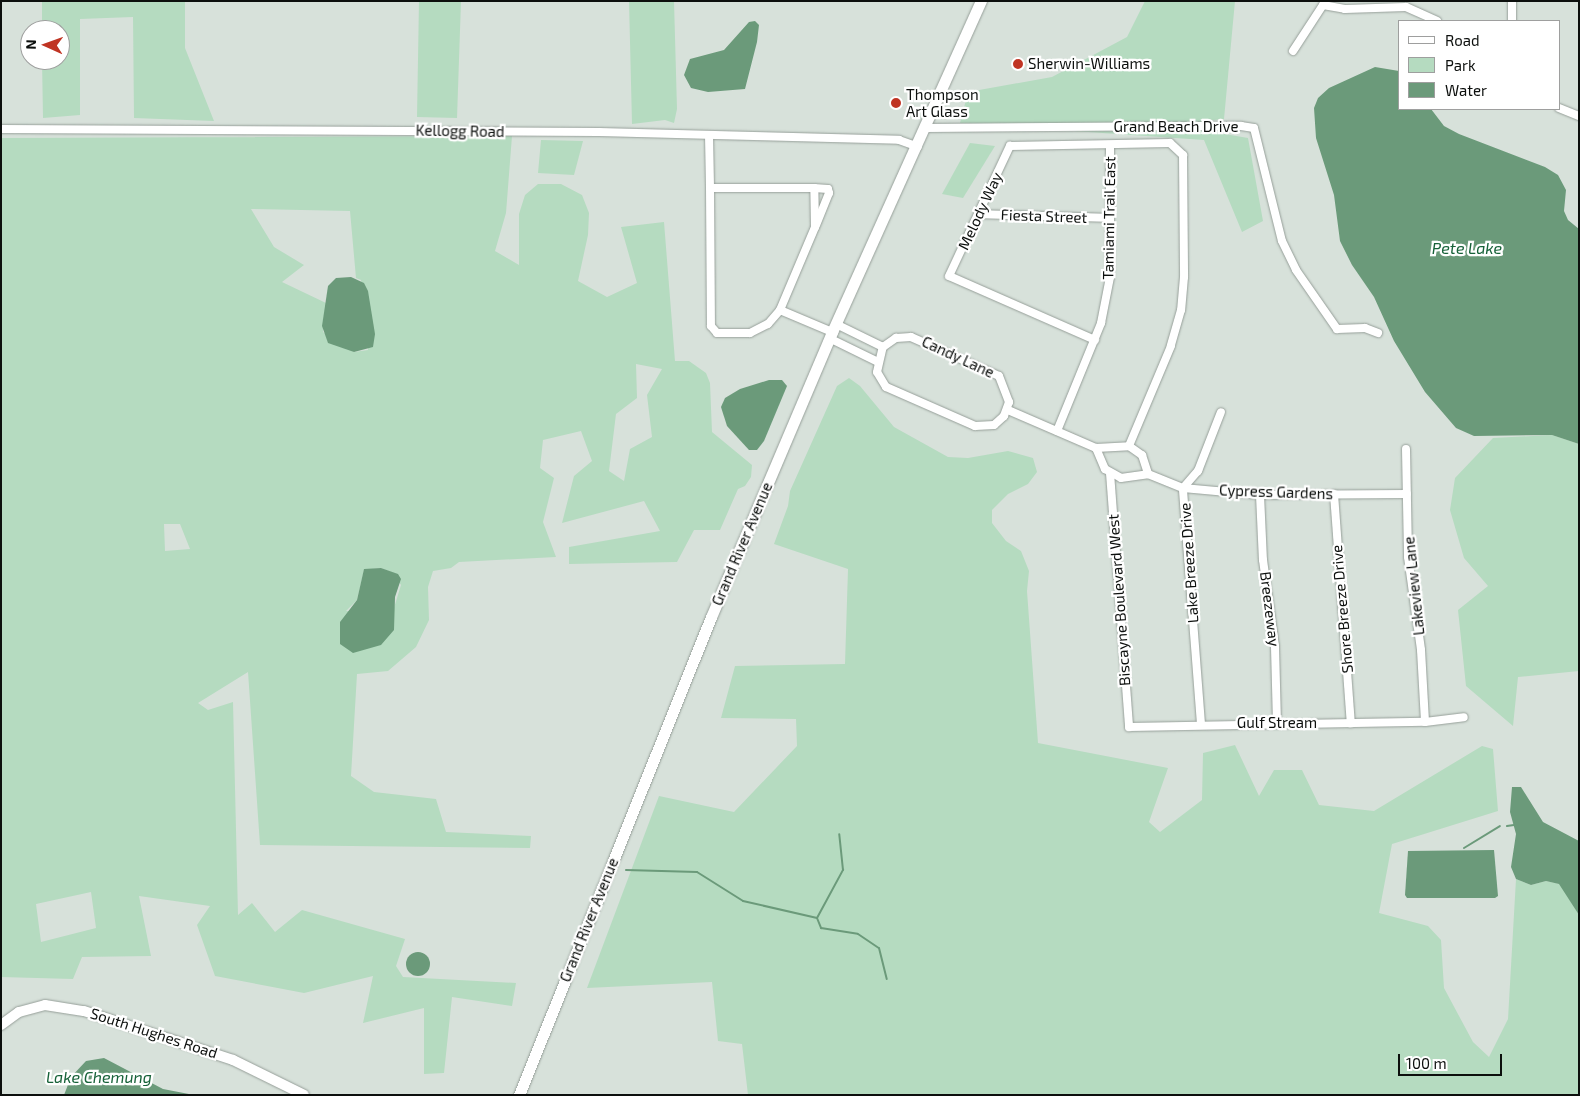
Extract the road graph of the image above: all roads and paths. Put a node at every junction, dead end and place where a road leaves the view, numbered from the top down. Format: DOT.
graph roads {
  1 [pos="981,1"];
  2 [pos="1512,1"];
  3 [pos="1321,3"];
  4 [pos="1434,20"];
  5 [pos="1512,20"];
  6 [pos="1293,51"];
  7 [pos="1560,108"];
  8 [pos="1579,116"];
  9 [pos="926,128"];
  10 [pos="1,129"];
  11 [pos="709,135"];
  12 [pos="918,146"];
  13 [pos="1110,146"];
  14 [pos="710,188"];
  15 [pos="814,188"];
  16 [pos="978,214"];
  17 [pos="1110,218"];
  18 [pos="816,227"];
  19 [pos="780,310"];
  20 [pos="832,331"];
  21 [pos="1378,333"];
  22 [pos="1095,340"];
  23 [pos="883,347"];
  24 [pos="878,362"];
  25 [pos="1008,410"];
  26 [pos="1221,412"];
  27 [pos="1056,431"];
  28 [pos="1129,446"];
  29 [pos="1096,448"];
  30 [pos="1406,449"];
  31 [pos="1110,473"];
  32 [pos="1148,474"];
  33 [pos="1184,488"];
  34 [pos="1334,494"];
  35 [pos="1407,494"];
  36 [pos="1260,495"];
  37 [pos="1464,717"];
  38 [pos="1425,722"];
  39 [pos="1277,723"];
  40 [pos="1351,723"];
  41 [pos="1201,724"];
  42 [pos="1129,727"];
  43 [pos="1,1025"];
  44 [pos="304,1095"];
  45 [pos="520,1095"];
  1 -- 9 [label="main road, Grand River Avenue"];
  2 -- 5 [label="street"];
  3 -- 4 [label="street"];
  3 -- 6 [label="street"];
  7 -- 8 [label="street"];
  9 -- 12 [label="main road, Grand River Avenue"];
  9 -- 21 [label="street, Grand Beach Drive"];
  10 -- 11 [label="street, Kellogg Road"];
  11 -- 12 [label="street, Kellogg Road"];
  11 -- 14 [label="street"];
  12 -- 20 [label="main road, Grand River Avenue"];
  13 -- 16 [label="street, Melody Way"];
  13 -- 17 [label="street, Tamiami Trail East"];
  13 -- 28 [label="street"];
  14 -- 15 [label="street"];
  14 -- 19 [label="street"];
  15 -- 18 [label="street"];
  15 -- 18 [label="street"];
  16 -- 17 [label="street, Fiesta Street"];
  16 -- 22 [label="street, Melody Way"];
  17 -- 22 [label="street, Tamiami Trail East"];
  18 -- 19 [label="street"];
  19 -- 20 [label="street"];
  20 -- 23 [label="street"];
  20 -- 24 [label="street"];
  20 -- 45 [label="main road, Grand River Avenue"];
  22 -- 27 [label="street, Tamiami Trail East"];
  23 -- 24 [label="street"];
  23 -- 25 [label="street, Candy Lane"];
  24 -- 25 [label="street"];
  25 -- 27 [label="street"];
  26 -- 33 [label="street, Lake Breeze Drive"];
  27 -- 29 [label="street"];
  28 -- 29 [label="street"];
  28 -- 32 [label="street"];
  29 -- 31 [label="street"];
  30 -- 35 [label="street, Lakeview Lane"];
  31 -- 32 [label="street, Cypress Gardens"];
  31 -- 42 [label="street, Biscayne Boulevard West"];
  32 -- 33 [label="street, Cypress Gardens"];
  33 -- 36 [label="street, Cypress Gardens"];
  33 -- 41 [label="street, Lake Breeze Drive"];
  34 -- 35 [label="street, Cypress Gardens"];
  34 -- 36 [label="street, Cypress Gardens"];
  34 -- 40 [label="street, Shore Breeze Drive"];
  35 -- 38 [label="street, Lakeview Lane"];
  36 -- 39 [label="street, Breezeway"];
  37 -- 38 [label="street, Gulf Stream"];
  38 -- 40 [label="street, Gulf Stream"];
  39 -- 40 [label="street, Gulf Stream"];
  39 -- 41 [label="street, Gulf Stream"];
  41 -- 42 [label="street, Gulf Stream"];
  43 -- 44 [label="street, South Hughes Road"];
}
